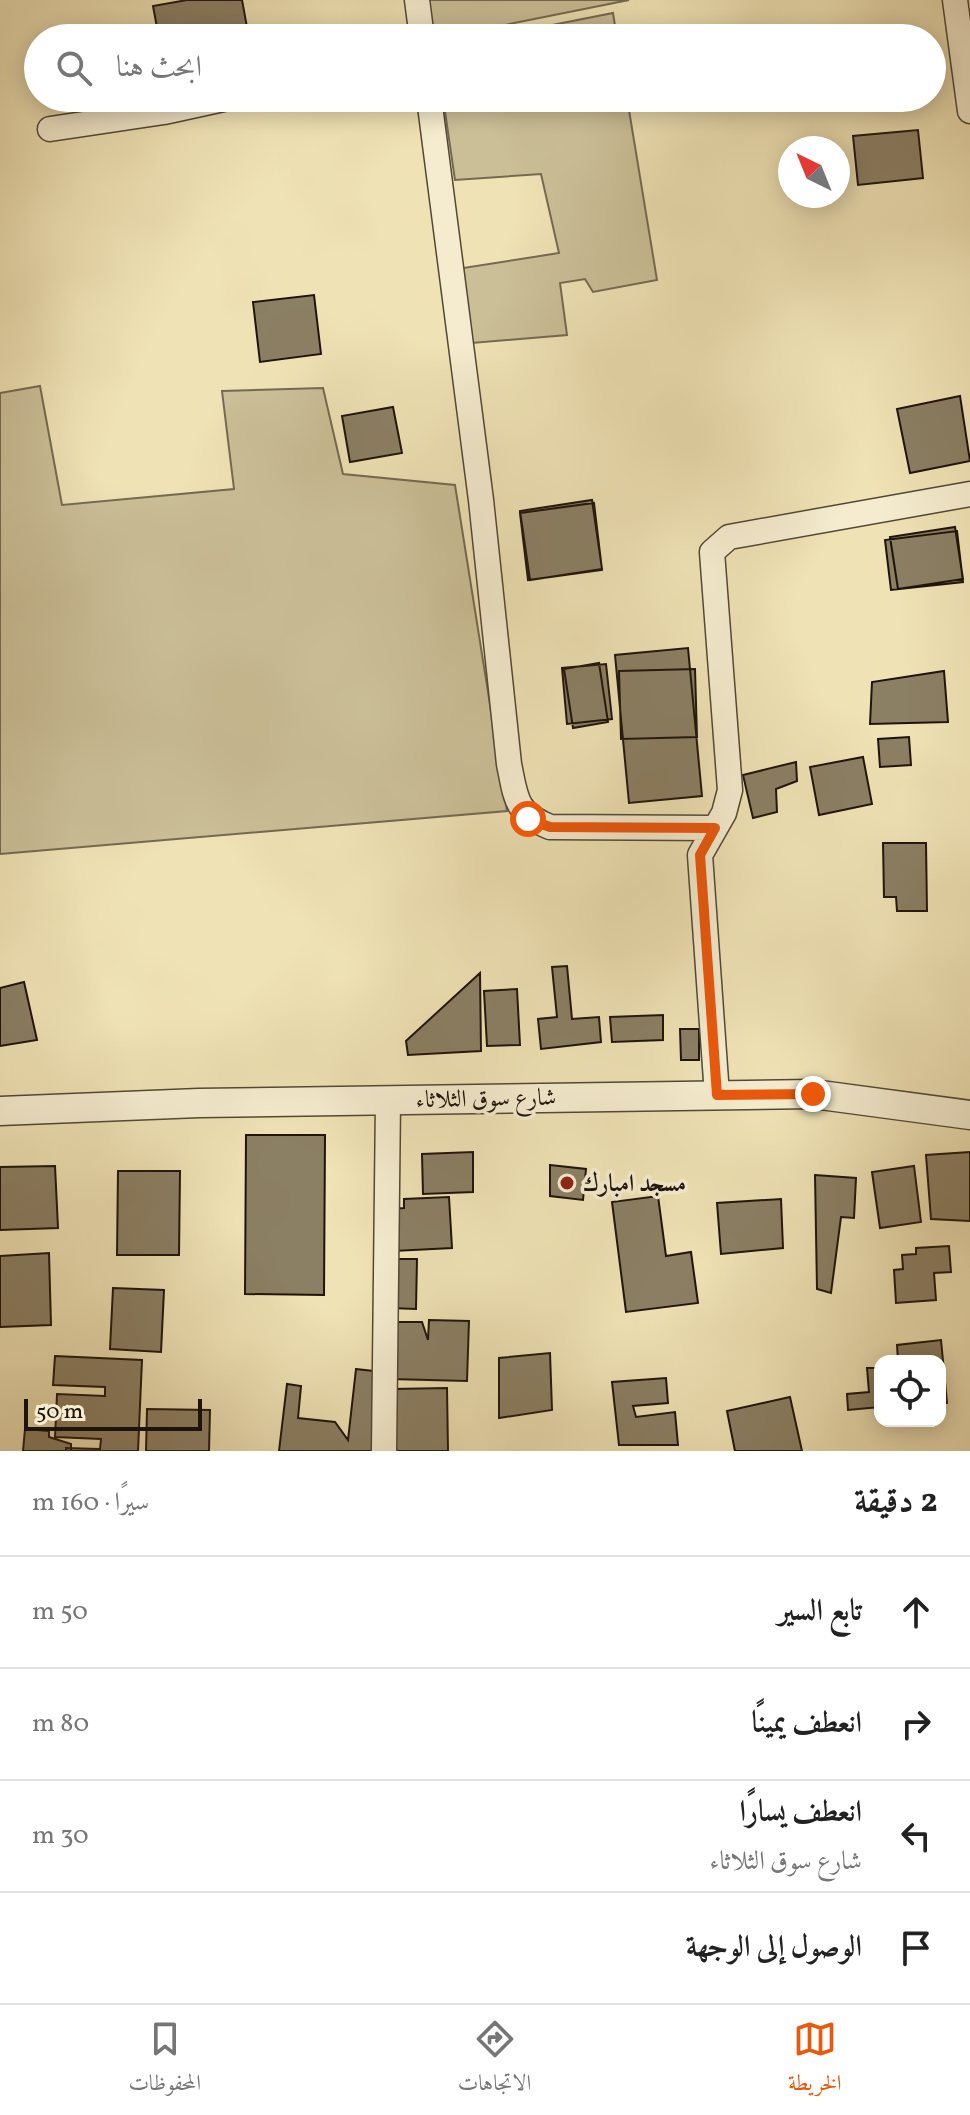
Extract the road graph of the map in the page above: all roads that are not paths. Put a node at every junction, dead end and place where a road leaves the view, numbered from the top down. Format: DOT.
graph roads {
  1 [pos="417,0"];
  2 [pos="955,0"];
  3 [pos="420,24"];
  4 [pos="969,100"];
  5 [pos="164,112"];
  6 [pos="431,112"];
  7 [pos="50,129"];
  8 [pos="970,494"];
  9 [pos="715,828"];
  10 [pos="717,1095"];
  11 [pos="388,1100"];
  12 [pos="0,1111"];
  13 [pos="970,1115"];
  14 [pos="384,1451"];
  1 -- 3 [label="street"];
  2 -- 4 [label="street"];
  5 -- 7 [label="street"];
  6 -- 9 [label="street"];
  8 -- 9 [label="street"];
  9 -- 10 [label="street"];
  10 -- 11 [label="street, شارع سوق الثلاثاء"];
  10 -- 13 [label="street, شارع سوق الثلاثاء"];
  11 -- 12 [label="street, شارع سوق الثلاثاء"];
  11 -- 14 [label="street"];
}
